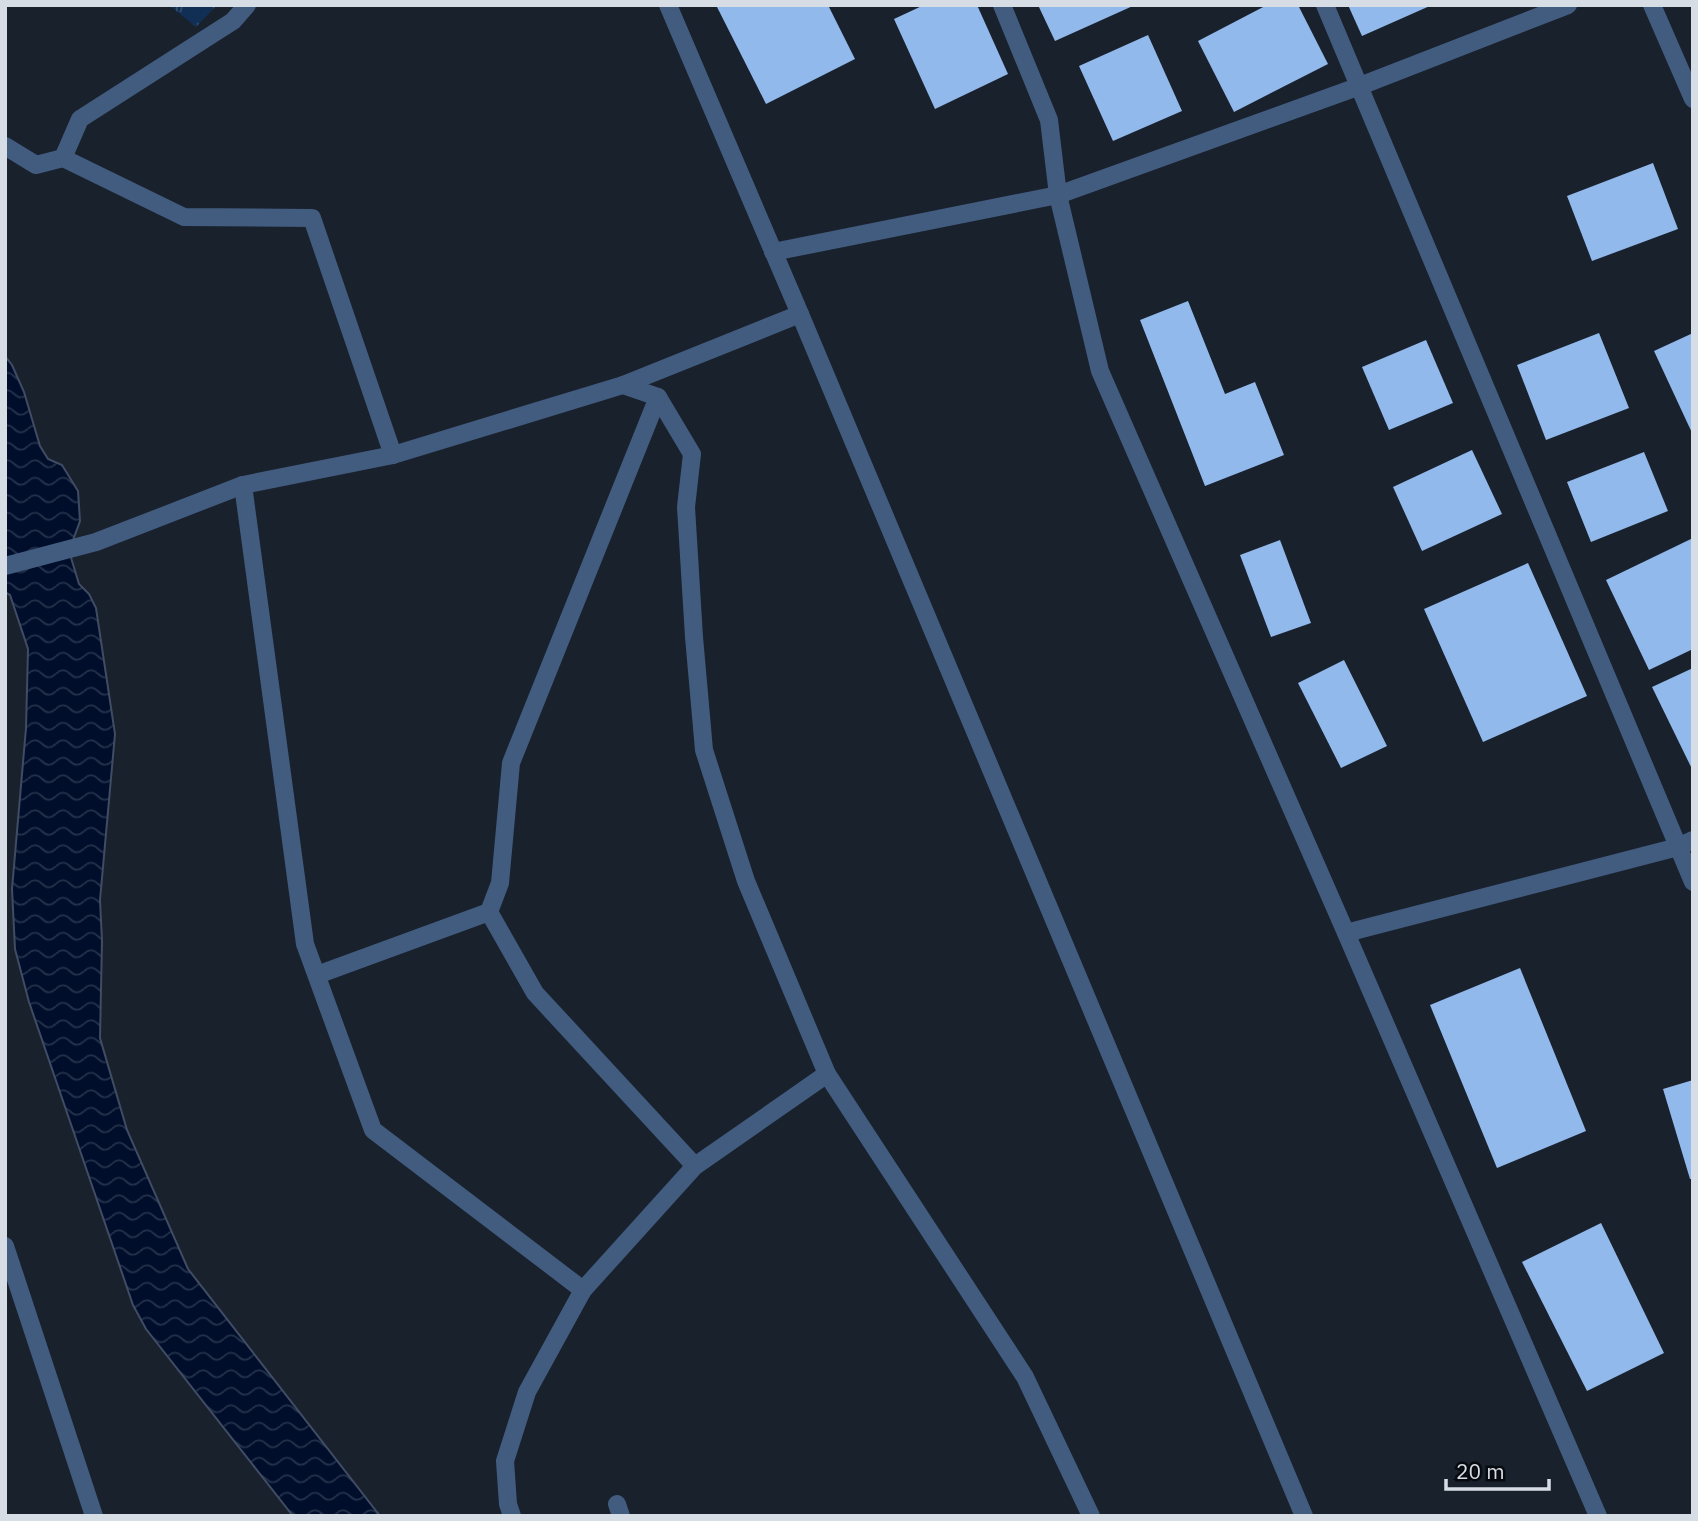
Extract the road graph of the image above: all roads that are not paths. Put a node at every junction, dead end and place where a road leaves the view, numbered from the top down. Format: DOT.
graph roads {
  1 [pos="247,5"];
  2 [pos="668,5"];
  3 [pos="1002,5"];
  4 [pos="1325,5"];
  5 [pos="1568,5"];
  6 [pos="1652,5"];
  7 [pos="1360,86"];
  8 [pos="1693,99"];
  9 [pos="5,146"];
  10 [pos="62,158"];
  11 [pos="1058,195"];
  12 [pos="774,252"];
  13 [pos="800,314"];
  14 [pos="623,385"];
  15 [pos="659,397"];
  16 [pos="393,455"];
  17 [pos="243,485"];
  18 [pos="5,566"];
  19 [pos="1685,844"];
  20 [pos="1693,882"];
  21 [pos="489,912"];
  22 [pos="1346,933"];
  23 [pos="317,975"];
  24 [pos="827,1074"];
  25 [pos="695,1166"];
  26 [pos="5,1246"];
  27 [pos="583,1290"];
  28 [pos="94,1516"];
  29 [pos="512,1516"];
  30 [pos="1091,1516"];
  31 [pos="1304,1516"];
  32 [pos="1598,1516"];
  1 -- 10 [label="street"];
  2 -- 12 [label="street"];
  3 -- 11 [label="street"];
  4 -- 7 [label="street"];
  5 -- 7 [label="street"];
  6 -- 8 [label="street"];
  7 -- 11 [label="street"];
  7 -- 19 [label="street"];
  9 -- 10 [label="street"];
  10 -- 16 [label="street"];
  11 -- 12 [label="street"];
  11 -- 22 [label="street"];
  12 -- 13 [label="street"];
  13 -- 14 [label="street"];
  13 -- 31 [label="street"];
  14 -- 15 [label="street"];
  14 -- 16 [label="street"];
  15 -- 21 [label="street"];
  15 -- 24 [label="street"];
  16 -- 17 [label="street"];
  17 -- 18 [label="street"];
  17 -- 23 [label="street"];
  19 -- 20 [label="street"];
  19 -- 22 [label="street"];
  21 -- 23 [label="street"];
  21 -- 25 [label="street"];
  22 -- 32 [label="street"];
  23 -- 27 [label="street"];
  24 -- 25 [label="street"];
  24 -- 30 [label="street"];
  25 -- 27 [label="street"];
  26 -- 28 [label="street"];
  27 -- 29 [label="street"];
}
